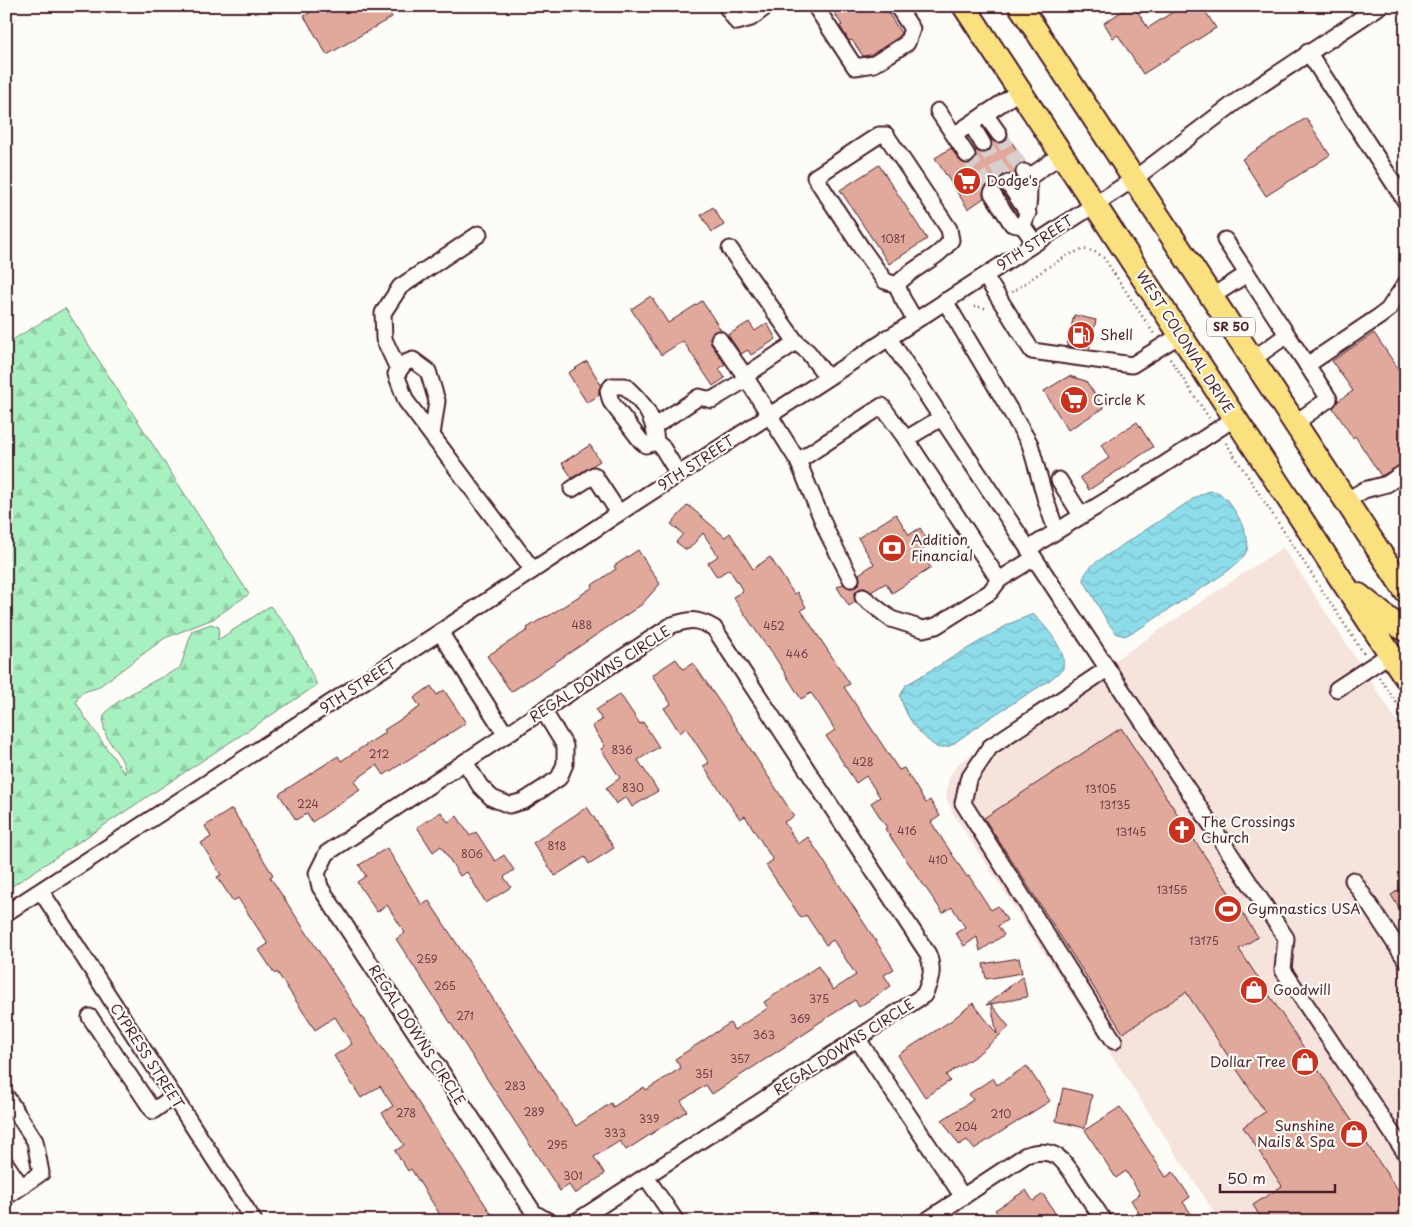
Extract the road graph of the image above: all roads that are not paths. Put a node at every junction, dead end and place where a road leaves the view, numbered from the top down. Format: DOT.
graph roads {
  1 [pos="726,6"];
  2 [pos="767,6"];
  3 [pos="815,6"];
  4 [pos="897,6"];
  5 [pos="964,6"];
  6 [pos="1020,6"];
  7 [pos="1380,6"];
  8 [pos="1308,52"];
  9 [pos="1020,91"];
  10 [pos="938,110"];
  11 [pos="985,114"];
  12 [pos="971,124"];
  13 [pos="999,134"];
  14 [pos="954,135"];
  15 [pos="983,144"];
  16 [pos="1062,154"];
  17 [pos="968,155"];
  18 [pos="1134,179"];
  19 [pos="1008,183"];
  20 [pos="992,193"];
  21 [pos="1406,202"];
  22 [pos="1095,204"];
  23 [pos="1025,219"];
  24 [pos="479,234"];
  25 [pos="1224,240"];
  26 [pos="1035,243"];
  27 [pos="730,249"];
  28 [pos="1247,274"];
  29 [pos="985,276"];
  30 [pos="1406,283"];
  31 [pos="896,285"];
  32 [pos="1212,297"];
  33 [pos="945,301"];
  34 [pos="915,320"];
  35 [pos="1180,335"];
  36 [pos="1287,335"];
  37 [pos="888,338"];
  38 [pos="719,339"];
  39 [pos="796,342"];
  40 [pos="1253,359"];
  41 [pos="1307,365"];
  42 [pos="399,371"];
  43 [pos="745,376"];
  44 [pos="828,377"];
  45 [pos="770,415"];
  46 [pos="941,418"];
  47 [pos="1235,418"];
  48 [pos="1295,423"];
  49 [pos="655,426"];
  50 [pos="432,435"];
  51 [pos="906,439"];
  52 [pos="656,442"];
  53 [pos="798,461"];
  54 [pos="1406,471"];
  55 [pos="679,475"];
  56 [pos="1059,480"];
  57 [pos="572,489"];
  58 [pos="1346,501"];
  59 [pos="619,513"];
  60 [pos="1081,515"];
  61 [pos="1056,530"];
  62 [pos="1031,553"];
  63 [pos="533,570"];
  64 [pos="851,579"];
  65 [pos="999,580"];
  66 [pos="1344,584"];
  67 [pos="1406,592"];
  68 [pos="863,597"];
  69 [pos="1406,630"];
  70 [pos="440,632"];
  71 [pos="1398,656"];
  72 [pos="1107,669"];
  73 [pos="1406,678"];
  74 [pos="1337,689"];
  75 [pos="543,710"];
  76 [pos="506,735"];
  77 [pos="465,762"];
  78 [pos="1353,880"];
  79 [pos="41,891"];
  80 [pos="6,914"];
  81 [pos="1406,960"];
  82 [pos="90,1017"];
  83 [pos="129,1027"];
  84 [pos="857,1038"];
  85 [pos="1114,1041"];
  86 [pos="107,1042"];
  87 [pos="6,1096"];
  88 [pos="174,1096"];
  89 [pos="1406,1154"];
  90 [pos="6,1164"];
  91 [pos="646,1177"];
  92 [pos="21,1186"];
  93 [pos="6,1196"];
  94 [pos="963,1197"];
  95 [pos="254,1221"];
  96 [pos="548,1221"];
  97 [pos="577,1221"];
  98 [pos="676,1221"];
  99 [pos="926,1221"];
  100 [pos="1104,1221"];
  1 -- 2 [label="street"];
  3 -- 4 [label="street"];
  5 -- 9 [label="highway, WEST COLONIAL DRIVE"];
  6 -- 18 [label="highway, SR 50"];
  7 -- 8 [label="street, 9TH STREET"];
  8 -- 18 [label="street, 9TH STREET"];
  8 -- 21 [label="street"];
  9 -- 11 [label="street"];
  9 -- 16 [label="highway, WEST COLONIAL DRIVE"];
  10 -- 14 [label="street"];
  11 -- 12 [label="street"];
  11 -- 13 [label="street"];
  12 -- 14 [label="street"];
  12 -- 15 [label="street"];
  14 -- 17 [label="street"];
  16 -- 22 [label="highway, WEST COLONIAL DRIVE"];
  16 -- 23 [label="street"];
  18 -- 22 [label="street, 9TH STREET"];
  18 -- 32 [label="highway, SR 50"];
  19 -- 23 [label="street"];
  20 -- 23 [label="street"];
  22 -- 26 [label="street, 9TH STREET"];
  22 -- 35 [label="highway, WEST COLONIAL DRIVE"];
  23 -- 26 [label="street"];
  24 -- 42 [label="street"];
  25 -- 28 [label="street"];
  26 -- 29 [label="street, 9TH STREET"];
  27 -- 39 [label="street"];
  28 -- 32 [label="street"];
  28 -- 36 [label="street"];
  29 -- 33 [label="street, 9TH STREET"];
  29 -- 35 [label="street"];
  30 -- 41 [label="street"];
  31 -- 31 [label="street"];
  31 -- 34 [label="street"];
  32 -- 40 [label="highway, SR 50"];
  33 -- 34 [label="street, 9TH STREET"];
  33 -- 61 [label="street"];
  34 -- 37 [label="street, 9TH STREET"];
  35 -- 47 [label="highway, WEST COLONIAL DRIVE"];
  36 -- 40 [label="street"];
  36 -- 41 [label="street"];
  37 -- 44 [label="street, 9TH STREET"];
  37 -- 46 [label="street"];
  38 -- 43 [label="street"];
  39 -- 43 [label="street"];
  39 -- 44 [label="street"];
  40 -- 48 [label="highway, SR 50"];
  41 -- 48 [label="street"];
  42 -- 50 [label="street"];
  42 -- 50 [label="street"];
  43 -- 45 [label="street"];
  43 -- 49 [label="street"];
  44 -- 45 [label="street, 9TH STREET"];
  45 -- 53 [label="street"];
  45 -- 55 [label="street, 9TH STREET"];
  46 -- 51 [label="street"];
  46 -- 62 [label="street"];
  47 -- 60 [label="street"];
  47 -- 66 [label="highway, WEST COLONIAL DRIVE"];
  48 -- 58 [label="highway, SR 50"];
  49 -- 52 [label="street"];
  49 -- 52 [label="street"];
  50 -- 63 [label="street"];
  51 -- 53 [label="street"];
  51 -- 65 [label="street"];
  52 -- 55 [label="street"];
  53 -- 64 [label="street"];
  54 -- 58 [label="street"];
  55 -- 59 [label="street, 9TH STREET"];
  56 -- 60 [label="street"];
  57 -- 59 [label="street"];
  58 -- 67 [label="highway, SR 50"];
  59 -- 63 [label="street, 9TH STREET"];
  60 -- 61 [label="street"];
  61 -- 62 [label="street"];
  62 -- 65 [label="street"];
  62 -- 72 [label="street"];
  63 -- 70 [label="street, 9TH STREET"];
  65 -- 68 [label="street"];
  66 -- 69 [label="highway"];
  66 -- 71 [label="highway, WEST COLONIAL DRIVE"];
  70 -- 76 [label="street"];
  70 -- 79 [label="street, 9TH STREET"];
  71 -- 73 [label="highway, WEST COLONIAL DRIVE"];
  71 -- 74 [label="street"];
  72 -- 85 [label="street"];
  72 -- 89 [label="street"];
  75 -- 76 [label="street, REGAL DOWNS CIRCLE"];
  75 -- 77 [label="street"];
  75 -- 84 [label="street, REGAL DOWNS CIRCLE"];
  76 -- 77 [label="street, REGAL DOWNS CIRCLE"];
  77 -- 96 [label="street, REGAL DOWNS CIRCLE"];
  78 -- 81 [label="street"];
  79 -- 80 [label="street, 9TH STREET"];
  79 -- 83 [label="street, CYPRESS STREET"];
  82 -- 86 [label="street"];
  83 -- 86 [label="street"];
  83 -- 88 [label="street, CYPRESS STREET"];
  84 -- 91 [label="street, REGAL DOWNS CIRCLE"];
  84 -- 94 [label="street"];
  86 -- 88 [label="street"];
  87 -- 92 [label="street"];
  88 -- 95 [label="street, CYPRESS STREET"];
  90 -- 92 [label="street"];
  91 -- 97 [label="street, REGAL DOWNS CIRCLE"];
  91 -- 98 [label="street"];
  92 -- 93 [label="street"];
  94 -- 99 [label="street"];
  94 -- 100 [label="street"];
}
